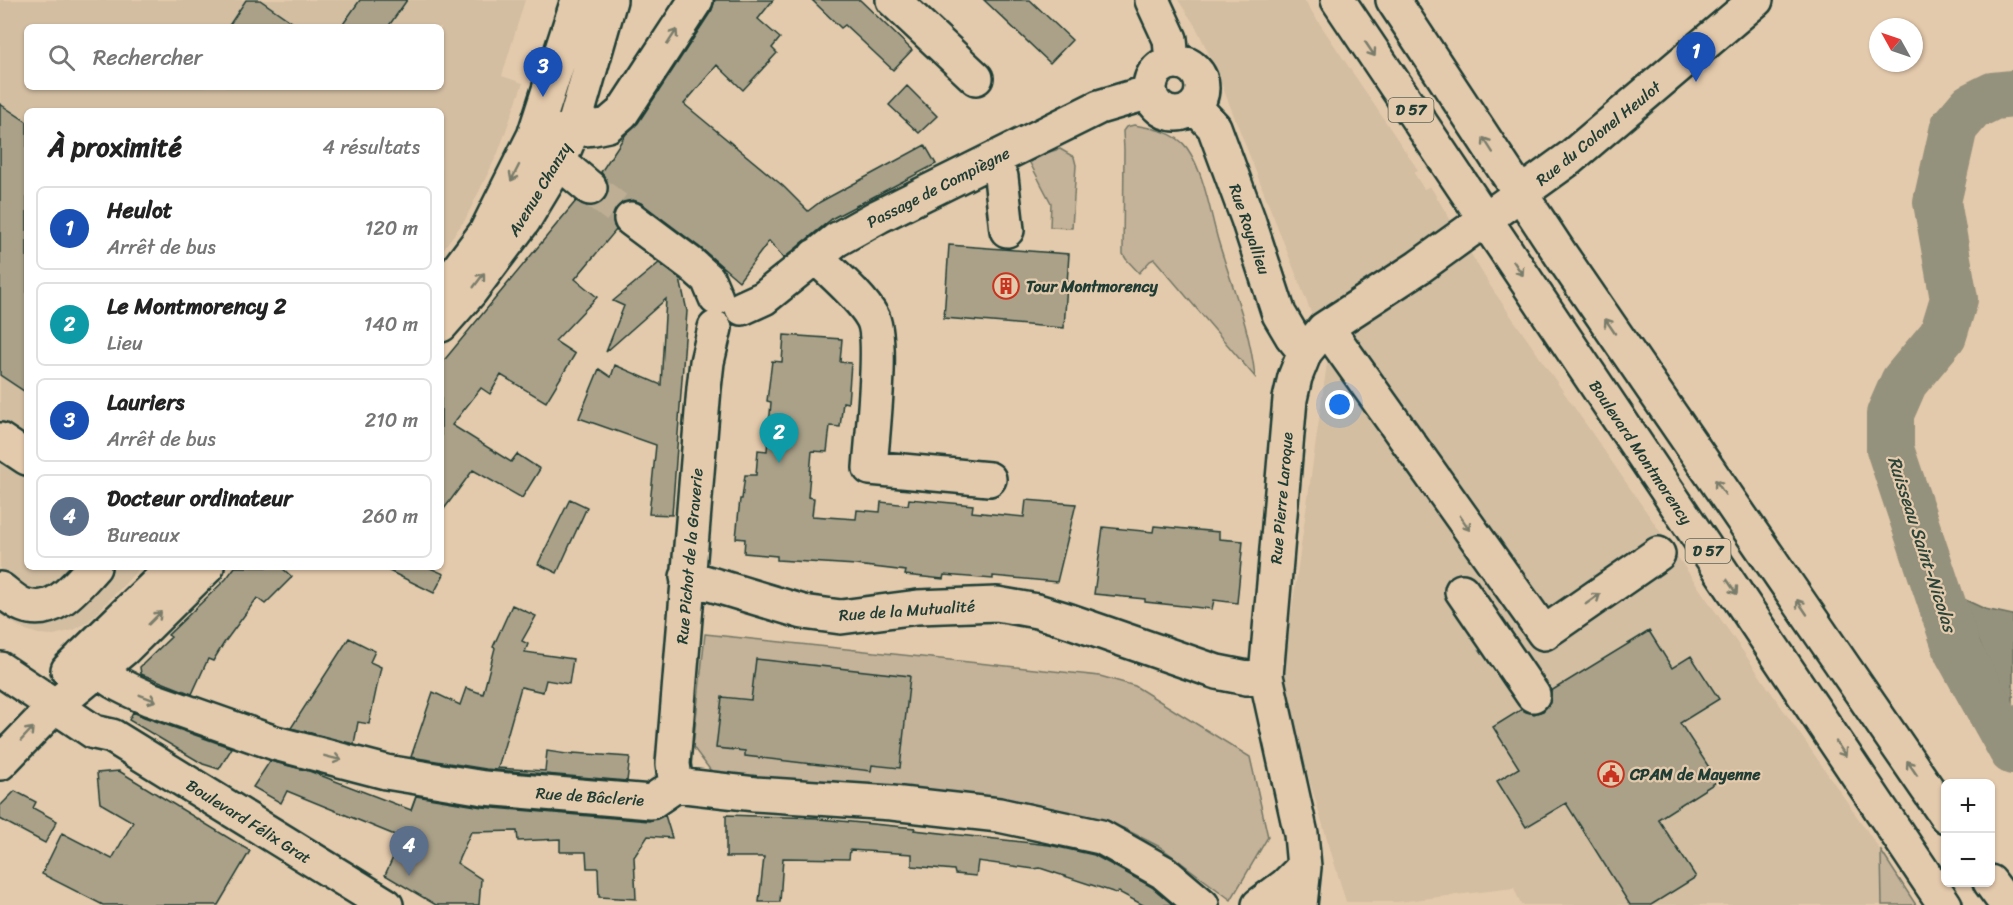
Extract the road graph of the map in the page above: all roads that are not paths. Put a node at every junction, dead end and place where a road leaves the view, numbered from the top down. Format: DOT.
graph roads {
  1 [pos="610,0"];
  2 [pos="696,0"];
  3 [pos="892,0"];
  4 [pos="1152,0"];
  5 [pos="1338,0"];
  6 [pos="1393,0"];
  7 [pos="1756,0"];
  8 [pos="574,13"];
  9 [pos="1172,62"];
  10 [pos="591,65"];
  11 [pos="976,78"];
  12 [pos="1150,92"];
  13 [pos="1195,107"];
  14 [pos="573,129"];
  15 [pos="534,136"];
  16 [pos="993,160"];
  17 [pos="559,162"];
  18 [pos="590,188"];
  19 [pos="1521,194"];
  20 [pos="631,219"];
  21 [pos="1485,220"];
  22 [pos="1007,230"];
  23 [pos="815,256"];
  24 [pos="444,287"];
  25 [pos="724,311"];
  26 [pos="444,322"];
  27 [pos="1327,328"];
  28 [pos="1305,352"];
  29 [pos="0,440"];
  30 [pos="24,456"];
  31 [pos="989,480"];
  32 [pos="1658,554"];
  33 [pos="1497,567"];
  34 [pos="91,570"];
  35 [pos="171,570"];
  36 [pos="204,570"];
  37 [pos="687,577"];
  38 [pos="0,589"];
  39 [pos="0,647"];
  40 [pos="0,669"];
  41 [pos="1266,676"];
  42 [pos="67,684"];
  43 [pos="1533,695"];
  44 [pos="0,763"];
  45 [pos="676,785"];
  46 [pos="1941,809"];
  47 [pos="1304,867"];
  48 [pos="1994,887"];
  49 [pos="386,905"];
  50 [pos="1202,905"];
  51 [pos="1259,905"];
  52 [pos="1300,905"];
  53 [pos="1945,905"];
  54 [pos="2007,905"];
  1 -- 10 [label="street, Avenue Chanzy"];
  14 -- 2 [label="street, one-way"];
  3 -- 11 [label="street"];
  4 -- 9 [label="street"];
  5 -- 21 [label="street, Boulevard Montmorency / D 57, one-way"];
  19 -- 6 [label="street, D 57, one-way"];
  7 -- 19 [label="street, Rue du Colonel Heulot"];
  8 -- 10 [label="street"];
  8 -- 15 [label="street, Avenue Chanzy"];
  9 -- 12 [label="street"];
  9 -- 13 [label="street"];
  10 -- 14 [label="street, Avenue Chanzy"];
  12 -- 13 [label="street"];
  12 -- 16 [label="street, Passage de Compiègne"];
  13 -- 28 [label="street, Rue Royallieu"];
  14 -- 15 [label="street"];
  14 -- 17 [label="street, Avenue Chanzy"];
  15 -- 17 [label="street"];
  15 -- 24 [label="street, Avenue Chanzy, one-way"];
  16 -- 22 [label="street"];
  16 -- 23 [label="street, Passage de Compiègne"];
  17 -- 18 [label="street"];
  26 -- 17 [label="street, Avenue Chanzy, one-way"];
  19 -- 21 [label="street, Rue du Colonel Heulot"];
  46 -- 19 [label="street, D 57, one-way"];
  20 -- 25 [label="street"];
  21 -- 27 [label="street, Rue Pierre Laroque"];
  21 -- 53 [label="street, Boulevard Montmorency / D 57, one-way"];
  23 -- 25 [label="street, Passage de Compiègne"];
  23 -- 31 [label="street"];
  25 -- 37 [label="street, Rue Pichot de la Graverie"];
  27 -- 28 [label="street, Rue Pierre Laroque"];
  27 -- 33 [label="street, one-way"];
  28 -- 41 [label="street, Rue Pierre Laroque"];
  29 -- 30 [label="street"];
  33 -- 32 [label="street, one-way"];
  33 -- 43 [label="street"];
  34 -- 38 [label="street"];
  35 -- 42 [label="street"];
  42 -- 36 [label="street, one-way"];
  37 -- 41 [label="street, Rue de la Mutualité"];
  37 -- 45 [label="street, Rue Pichot de la Graverie"];
  39 -- 42 [label="street, Boulevard Félix Grat"];
  40 -- 42 [label="street, Boulevard Félix Grat"];
  41 -- 47 [label="street, Rue Pierre Laroque"];
  44 -- 42 [label="street, one-way"];
  42 -- 45 [label="street, Rue de Bâclerie, one-way"];
  42 -- 49 [label="street, Boulevard Félix Grat"];
  45 -- 50 [label="street"];
  47 -- 51 [label="street"];
  47 -- 52 [label="street, Rue Pierre Laroque"];
  48 -- 54 [label="street"];
}
